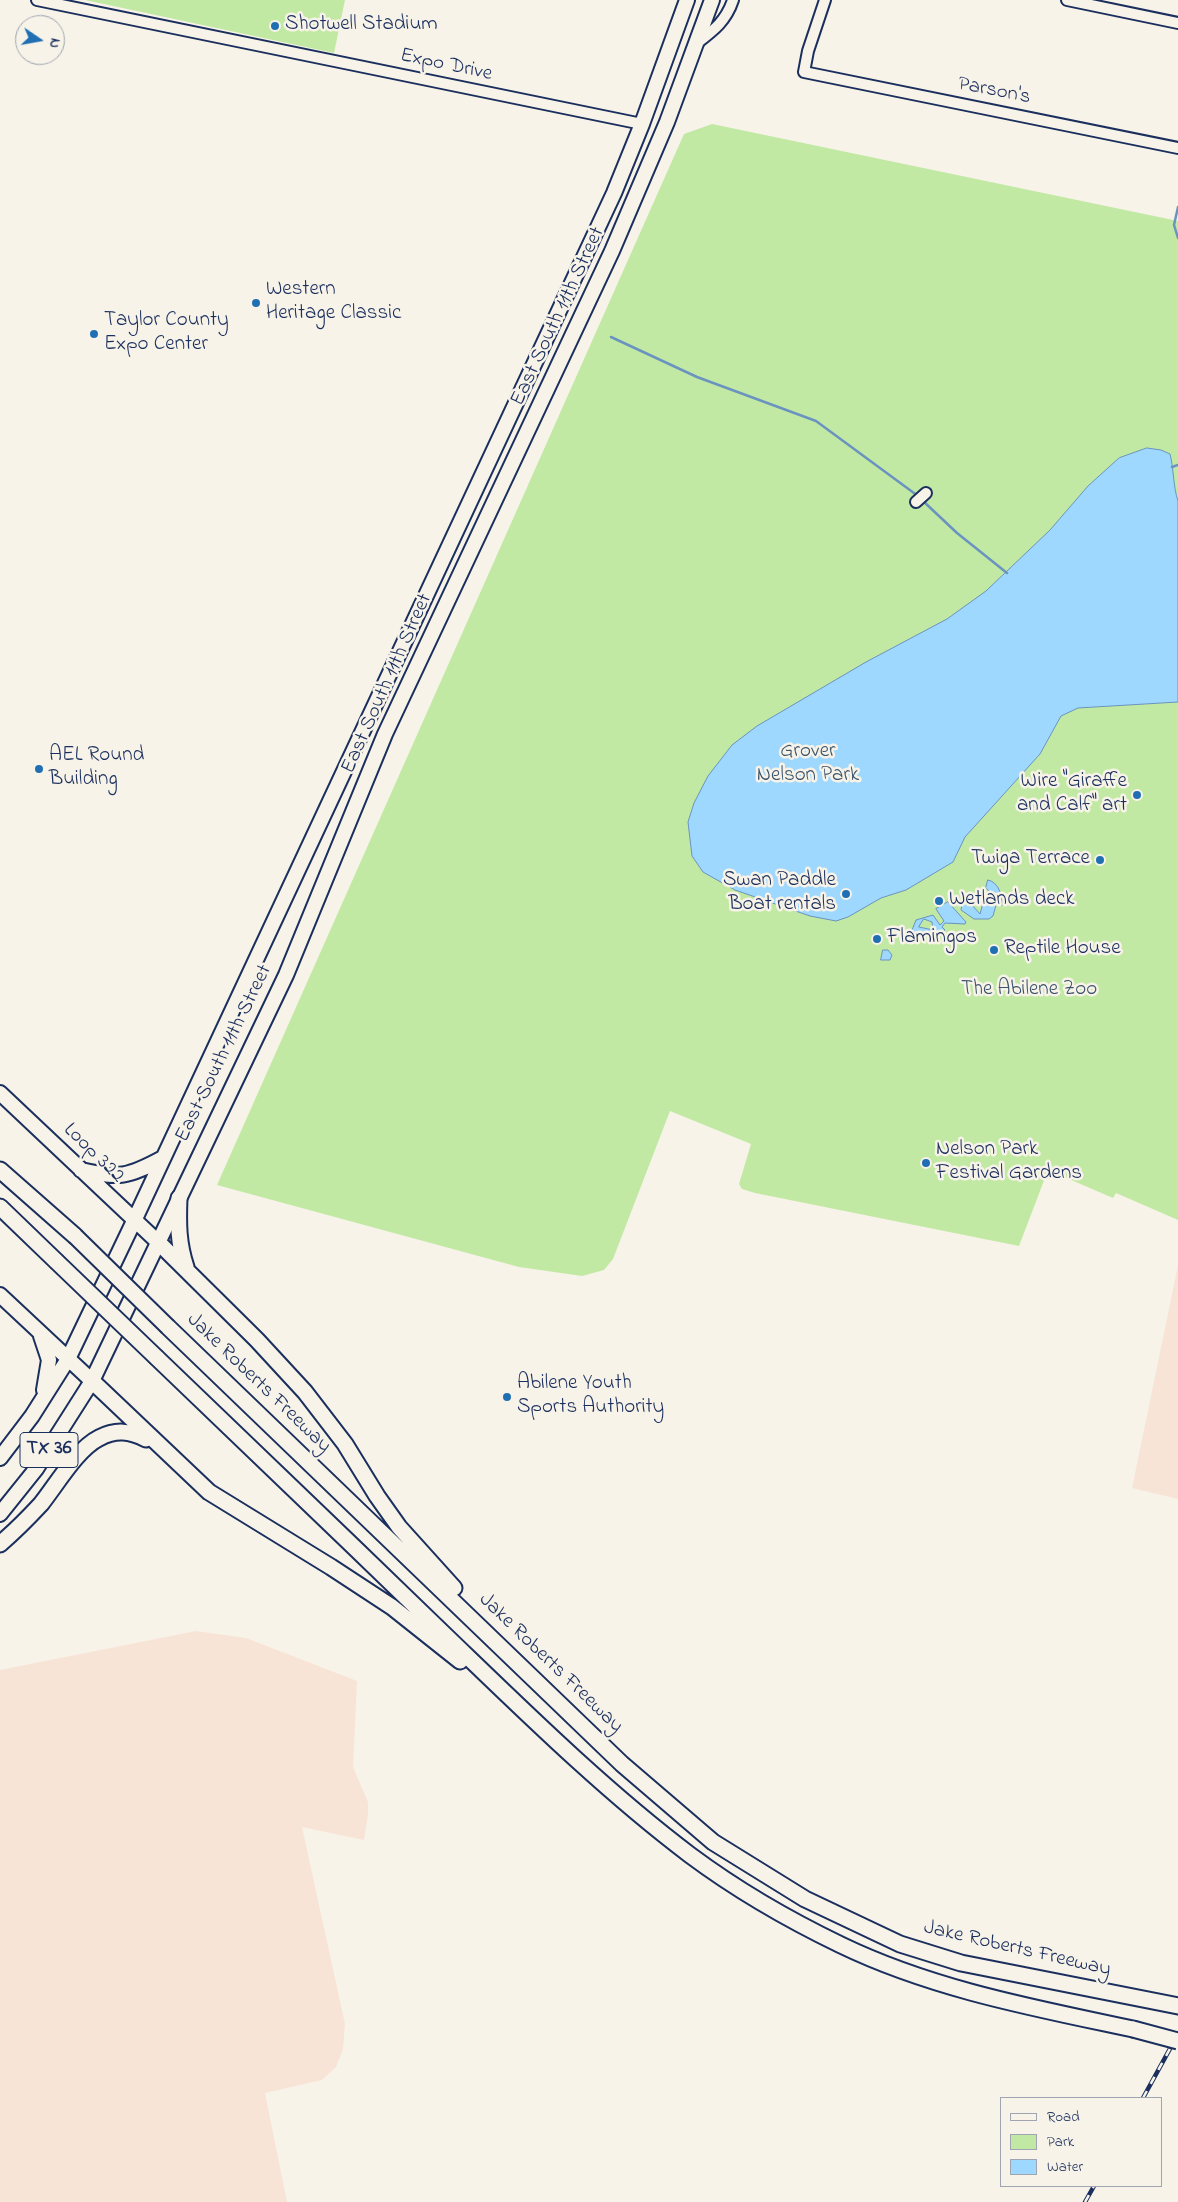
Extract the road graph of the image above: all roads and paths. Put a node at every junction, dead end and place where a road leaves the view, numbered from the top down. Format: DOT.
graph roads {
  1 [pos="37,0"];
  2 [pos="687,0"];
  3 [pos="712,0"];
  4 [pos="733,0"];
  5 [pos="825,0"];
  6 [pos="1067,0"];
  7 [pos="1178,23"];
  8 [pos="697,43"];
  9 [pos="667,122"];
  10 [pos="642,124"];
  11 [pos="1178,148"];
  12 [pos="926,493"];
  13 [pos="916,502"];
  14 [pos="0,1093"];
  15 [pos="163,1158"];
  16 [pos="0,1170"];
  17 [pos="80,1170"];
  18 [pos="180,1198"];
  19 [pos="0,1207"];
  20 [pos="134,1221"];
  21 [pos="159,1243"];
  22 [pos="187,1270"];
  23 [pos="0,1294"];
  24 [pos="37,1329"];
  25 [pos="68,1359"];
  26 [pos="92,1382"];
  27 [pos="39,1405"];
  28 [pos="156,1445"];
  29 [pos="0,1458"];
  30 [pos="0,1514"];
  31 [pos="0,1544"];
  32 [pos="535,1679"];
  33 [pos="531,1717"];
  34 [pos="1178,2006"];
  35 [pos="1132,2029"];
  36 [pos="1178,2037"];
  37 [pos="1178,2041"];
  1 -- 10 [label="street, Expo Drive"];
  2 -- 10 [label="main road, East South 11th Street / TX 36"];
  3 -- 8 [label="main road, East South 11th Street / TX 36"];
  4 -- 8 [label="street"];
  5 -- 11 [label="street, Parson's"];
  6 -- 7 [label="street"];
  8 -- 9 [label="main road, East South 11th Street / TX 36"];
  9 -- 10 [label="main road"];
  9 -- 18 [label="main road, East South 11th Street / TX 36"];
  10 -- 15 [label="main road, East South 11th Street / TX 36"];
  12 -- 13 [label="street"];
  14 -- 17 [label="main road, Loop 322"];
  15 -- 17 [label="main road"];
  15 -- 20 [label="main road, East South 11th Street / TX 36"];
  16 -- 32 [label="highway, Jake Roberts Freeway, bridge"];
  17 -- 20 [label="main road, Loop 322"];
  18 -- 21 [label="main road, East South 11th Street / TX 36"];
  18 -- 22 [label="highway"];
  19 -- 33 [label="highway, bridge"];
  20 -- 21 [label="main road, Loop 322"];
  20 -- 25 [label="main road, East South 11th Street / TX 36"];
  21 -- 22 [label="highway"];
  21 -- 26 [label="main road, East South 11th Street / TX 36"];
  22 -- 32 [label="highway"];
  23 -- 24 [label="main road"];
  24 -- 25 [label="main road"];
  24 -- 27 [label="main road"];
  25 -- 26 [label="main road"];
  25 -- 27 [label="main road, TX 36"];
  26 -- 28 [label="highway"];
  26 -- 30 [label="main road, TX 36"];
  27 -- 29 [label="main road, TX 36"];
  28 -- 31 [label="highway"];
  28 -- 33 [label="highway"];
  32 -- 34 [label="highway, Jake Roberts Freeway"];
  33 -- 35 [label="highway"];
  35 -- 36 [label="highway, bridge"];
  35 -- 37 [label="highway, bridge"];
}
